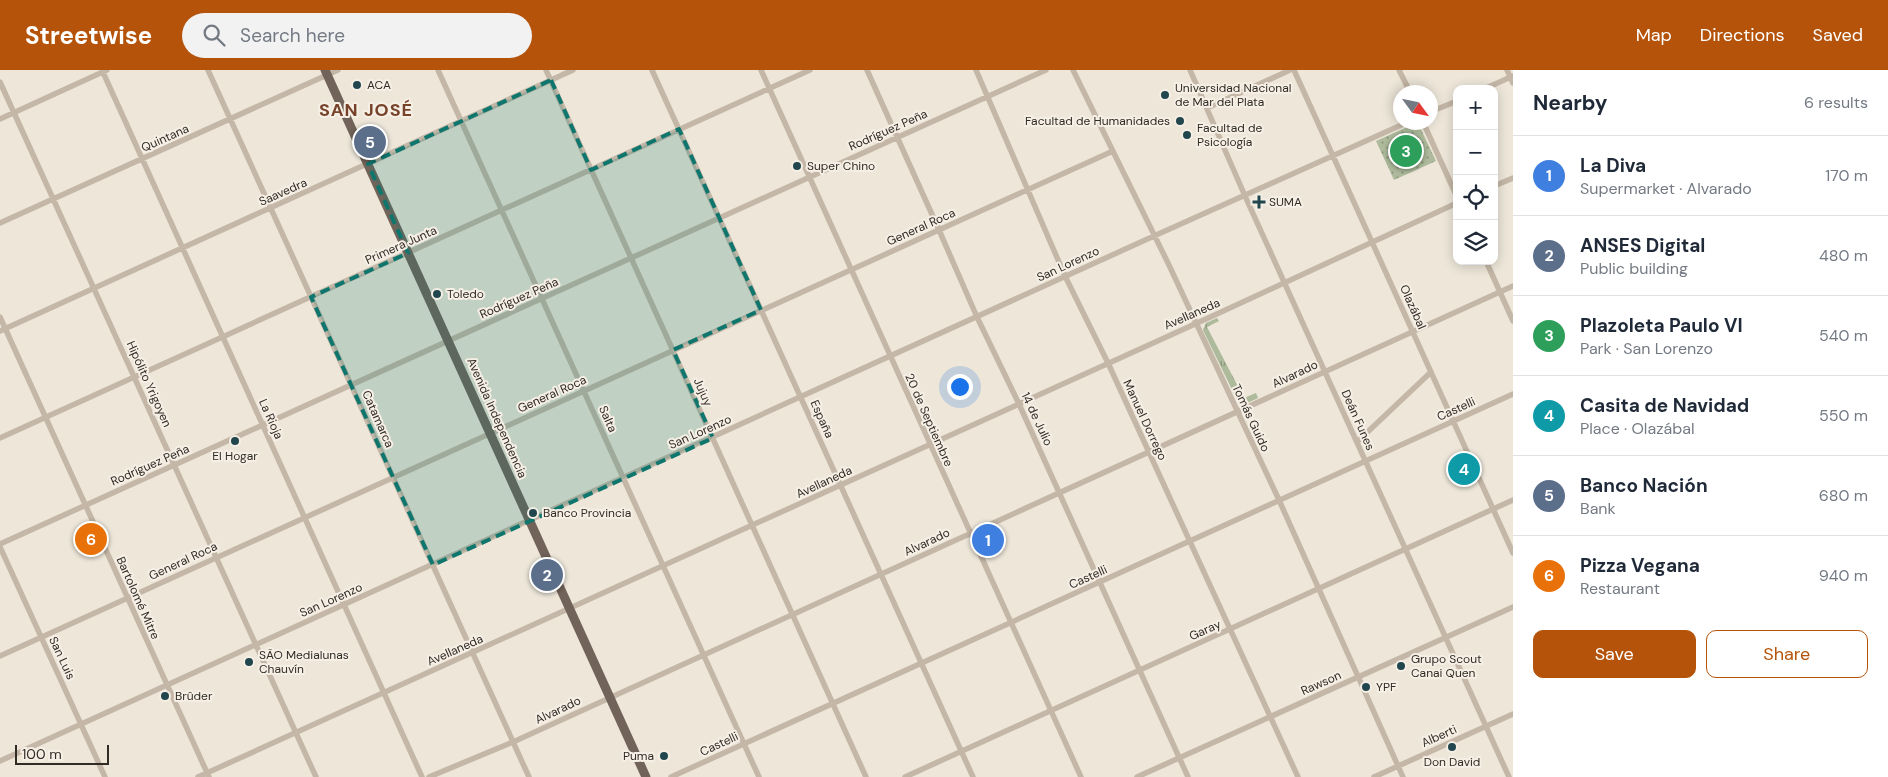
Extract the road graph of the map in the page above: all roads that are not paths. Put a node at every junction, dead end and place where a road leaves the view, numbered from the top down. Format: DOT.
graph roads {
  1 [pos="208,70"];
  2 [pos="338,70"];
  3 [pos="438,70"];
  4 [pos="546,70"];
  5 [pos="573,70"];
  6 [pos="652,70"];
  7 [pos="760,70"];
  8 [pos="810,70"];
  9 [pos="867,70"];
  10 [pos="976,70"];
  11 [pos="1046,70"];
  12 [pos="1073,70"];
  13 [pos="1190,70"];
  14 [pos="1290,70"];
  15 [pos="1294,70"];
  16 [pos="1399,70"];
  17 [pos="1507,70"];
  18 [pos="104,71"];
  19 [pos="326,72"];
  20 [pos="1512,76"];
  21 [pos="550,80"];
  22 [pos="0,82"];
  23 [pos="1513,83"];
  24 [pos="1406,85"];
  25 [pos="1493,85"];
  26 [pos="769,89"];
  27 [pos="988,96"];
  28 [pos="1453,103"];
  29 [pos="1207,108"];
  30 [pos="1438,109"];
  31 [pos="14,112"];
  32 [pos="0,119"];
  33 [pos="230,119"];
  34 [pos="461,121"];
  35 [pos="1393,129"];
  36 [pos="679,130"];
  37 [pos="1427,130"];
  38 [pos="898,137"];
  39 [pos="1113,151"];
  40 [pos="1333,156"];
  41 [pos="142,159"];
  42 [pos="368,164"];
  43 [pos="591,170"];
  44 [pos="809,177"];
  45 [pos="1513,178"];
  46 [pos="1498,184"];
  47 [pos="1453,188"];
  48 [pos="1028,189"];
  49 [pos="1245,196"];
  50 [pos="53,199"];
  51 [pos="1453,206"];
  52 [pos="271,208"];
  53 [pos="502,210"];
  54 [pos="719,218"];
  55 [pos="0,223"];
  56 [pos="940,230"];
  57 [pos="1154,236"];
  58 [pos="1372,242"];
  59 [pos="182,247"];
  60 [pos="408,253"];
  61 [pos="631,258"];
  62 [pos="1488,265"];
  63 [pos="851,270"];
  64 [pos="1065,276"];
  65 [pos="1284,283"];
  66 [pos="1513,286"];
  67 [pos="94,288"];
  68 [pos="1500,292"];
  69 [pos="311,297"];
  70 [pos="542,298"];
  71 [pos="761,310"];
  72 [pos="0,317"];
  73 [pos="977,317"];
  74 [pos="1513,321"];
  75 [pos="1196,324"];
  76 [pos="3,329"];
  77 [pos="1413,332"];
  78 [pos="223,337"];
  79 [pos="448,341"];
  80 [pos="673,350"];
  81 [pos="889,357"];
  82 [pos="1108,363"];
  83 [pos="1325,372"];
  84 [pos="1431,372"];
  85 [pos="134,377"];
  86 [pos="351,385"];
  87 [pos="584,390"];
  88 [pos="1513,394"];
  89 [pos="801,398"];
  90 [pos="1019,404"];
  91 [pos="1236,412"];
  92 [pos="46,417"];
  93 [pos="1453,421"];
  94 [pos="263,425"];
  95 [pos="490,432"];
  96 [pos="0,438"];
  97 [pos="712,438"];
  98 [pos="1357,442"];
  99 [pos="929,444"];
  100 [pos="1149,452"];
  101 [pos="1366,461"];
  102 [pos="174,464"];
  103 [pos="393,477"];
  104 [pos="624,478"];
  105 [pos="840,485"];
  106 [pos="1059,493"];
  107 [pos="1279,500"];
  108 [pos="1513,500"];
  109 [pos="85,505"];
  110 [pos="1493,509"];
  111 [pos="304,517"];
  112 [pos="529,520"];
  113 [pos="752,525"];
  114 [pos="970,534"];
  115 [pos="1190,541"];
  116 [pos="0,545"];
  117 [pos="1406,549"];
  118 [pos="1513,553"];
  119 [pos="216,557"];
  120 [pos="433,564"];
  121 [pos="663,566"];
  122 [pos="881,574"];
  123 [pos="1100,582"];
  124 [pos="1319,588"];
  125 [pos="128,598"];
  126 [pos="344,605"];
  127 [pos="1513,607"];
  128 [pos="568,609"];
  129 [pos="793,614"];
  130 [pos="1010,622"];
  131 [pos="1230,630"];
  132 [pos="41,637"];
  133 [pos="1446,637"];
  134 [pos="256,645"];
  135 [pos="473,652"];
  136 [pos="704,655"];
  137 [pos="0,656"];
  138 [pos="921,663"];
  139 [pos="1140,671"];
  140 [pos="1357,678"];
  141 [pos="167,685"];
  142 [pos="384,693"];
  143 [pos="610,698"];
  144 [pos="833,703"];
  145 [pos="1051,712"];
  146 [pos="1513,714"];
  147 [pos="1270,717"];
  148 [pos="81,724"];
  149 [pos="1486,726"];
  150 [pos="296,733"];
  151 [pos="513,742"];
  152 [pos="744,744"];
  153 [pos="961,752"];
  154 [pos="1180,758"];
  155 [pos="0,761"];
  156 [pos="1398,766"];
  157 [pos="208,775"];
  158 [pos="105,777"];
  159 [pos="198,777"];
  160 [pos="316,777"];
  161 [pos="422,777"];
  162 [pos="429,777"];
  163 [pos="530,777"];
  164 [pos="646,777"];
  165 [pos="671,777"];
  166 [pos="759,777"];
  167 [pos="866,777"];
  168 [pos="905,777"];
  169 [pos="973,777"];
  170 [pos="1081,777"];
  171 [pos="1137,777"];
  172 [pos="1188,777"];
  173 [pos="1298,777"];
  174 [pos="1374,777"];
  175 [pos="1403,777"];
  176 [pos="1510,777"];
  1 -- 33 [label="street, Catamarca"];
  2 -- 19 [label="street, Quintana"];
  3 -- 34 [label="street, Salta"];
  4 -- 21 [label="street, Jujuy"];
  5 -- 21 [label="street, Saavedra"];
  6 -- 36 [label="street, España"];
  7 -- 26 [label="street, 20 de Septiembre"];
  8 -- 26 [label="street, Primera Junta"];
  9 -- 38 [label="street, 14 de Julio"];
  10 -- 27 [label="street, Manuel Dorrego"];
  11 -- 27 [label="street, Rodríguez Peña"];
  12 -- 39 [label="street, Tomás Guido"];
  13 -- 29 [label="street, Deán Funes"];
  14 -- 29 [label="street"];
  15 -- 40 [label="street, Olazábal"];
  16 -- 24 [label="street"];
  17 -- 20 [label="street"];
  18 -- 31 [label="street"];
  18 -- 41 [label="street, La Rioja"];
  19 -- 33 [label="street, Quintana"];
  19 -- 42 [label="main road, Avenida Independencia"];
  20 -- 23 [label="street"];
  20 -- 25 [label="street"];
  21 -- 34 [label="street, Saavedra"];
  21 -- 43 [label="street, Jujuy"];
  22 -- 31 [label="street, Hipólito Yrigoyen"];
  26 -- 36 [label="street, Primera Junta"];
  26 -- 44 [label="street, 20 de Septiembre"];
  27 -- 38 [label="street, Rodríguez Peña"];
  27 -- 48 [label="street, Manuel Dorrego"];
  28 -- 30 [label="street"];
  29 -- 49 [label="street, Deán Funes"];
  31 -- 32 [label="street"];
  31 -- 50 [label="street, Hipólito Yrigoyen"];
  33 -- 41 [label="street, Quintana"];
  33 -- 52 [label="street, Catamarca"];
  34 -- 42 [label="street, Saavedra"];
  34 -- 53 [label="street, Salta"];
  35 -- 40 [label="street, San Lorenzo"];
  36 -- 43 [label="street, Primera Junta"];
  36 -- 54 [label="street, España"];
  37 -- 47 [label="street"];
  38 -- 44 [label="street, Rodríguez Peña"];
  38 -- 56 [label="street, 14 de Julio"];
  39 -- 48 [label="street, General Roca"];
  39 -- 57 [label="street, Tomás Guido"];
  40 -- 49 [label="street, San Lorenzo"];
  40 -- 58 [label="street, Olazábal"];
  41 -- 50 [label="street, Quintana"];
  41 -- 59 [label="street, La Rioja"];
  42 -- 52 [label="street, Saavedra"];
  42 -- 60 [label="main road, Avenida Independencia"];
  43 -- 53 [label="street, Primera Junta"];
  43 -- 61 [label="street, Jujuy"];
  44 -- 54 [label="street, Rodríguez Peña"];
  44 -- 63 [label="street, 20 de Septiembre"];
  45 -- 46 [label="street"];
  48 -- 56 [label="street, General Roca"];
  48 -- 64 [label="street, Manuel Dorrego"];
  49 -- 57 [label="street, San Lorenzo"];
  49 -- 65 [label="street, Deán Funes"];
  50 -- 55 [label="street, Quintana"];
  50 -- 67 [label="street, Hipólito Yrigoyen"];
  51 -- 58 [label="street, Avellaneda"];
  52 -- 59 [label="street, Saavedra"];
  52 -- 69 [label="street, Catamarca"];
  53 -- 60 [label="street, Primera Junta"];
  53 -- 70 [label="street, Salta"];
  54 -- 61 [label="street, Rodríguez Peña"];
  54 -- 71 [label="street, España"];
  56 -- 63 [label="street, General Roca"];
  56 -- 73 [label="street, 14 de Julio"];
  57 -- 64 [label="street, San Lorenzo"];
  57 -- 75 [label="street, Tomás Guido"];
  58 -- 65 [label="street, Avellaneda"];
  58 -- 77 [label="street, Olazábal"];
  59 -- 67 [label="street, Saavedra"];
  59 -- 78 [label="street, La Rioja"];
  60 -- 69 [label="street, Primera Junta"];
  60 -- 79 [label="main road, Avenida Independencia"];
  61 -- 70 [label="street, Rodríguez Peña"];
  61 -- 80 [label="street, Jujuy"];
  62 -- 68 [label="street"];
  63 -- 71 [label="street, General Roca"];
  63 -- 81 [label="street, 20 de Septiembre"];
  64 -- 73 [label="street, San Lorenzo"];
  64 -- 82 [label="street, Manuel Dorrego"];
  65 -- 75 [label="street, Avellaneda"];
  65 -- 83 [label="street, Deán Funes"];
  66 -- 68 [label="street, Alvarado"];
  67 -- 76 [label="street, Saavedra"];
  67 -- 85 [label="street, Hipólito Yrigoyen"];
  68 -- 74 [label="street"];
  68 -- 77 [label="street, Alvarado"];
  69 -- 78 [label="street, Primera Junta"];
  69 -- 86 [label="street, Catamarca"];
  70 -- 79 [label="street, Rodríguez Peña"];
  70 -- 87 [label="street, Salta"];
  71 -- 80 [label="street, General Roca"];
  71 -- 89 [label="street, España"];
  72 -- 76 [label="street, Bartolomé Mitre"];
  73 -- 81 [label="street, San Lorenzo"];
  73 -- 90 [label="street, 14 de Julio"];
  75 -- 82 [label="street, Avellaneda"];
  75 -- 91 [label="street, Tomás Guido"];
  76 -- 92 [label="street, Bartolomé Mitre"];
  77 -- 83 [label="street, Alvarado"];
  77 -- 84 [label="street, Olazábal"];
  78 -- 85 [label="street, Primera Junta"];
  78 -- 94 [label="street, La Rioja"];
  79 -- 86 [label="street, Rodríguez Peña"];
  79 -- 95 [label="main road, Avenida Independencia"];
  80 -- 87 [label="street, General Roca"];
  80 -- 97 [label="street, Jujuy"];
  81 -- 89 [label="street, San Lorenzo"];
  81 -- 99 [label="street, 20 de Septiembre"];
  82 -- 90 [label="street, Avellaneda"];
  82 -- 100 [label="street, Manuel Dorrego"];
  83 -- 91 [label="street, Alvarado"];
  83 -- 98 [label="street, Deán Funes"];
  84 -- 93 [label="street, Olazábal"];
  84 -- 98 [label="street"];
  85 -- 92 [label="street, Primera Junta"];
  85 -- 102 [label="street, Hipólito Yrigoyen"];
  86 -- 94 [label="street, Rodríguez Peña"];
  86 -- 103 [label="street, Catamarca"];
  87 -- 95 [label="street, General Roca"];
  87 -- 104 [label="street, Salta"];
  88 -- 93 [label="street, Castelli"];
  89 -- 97 [label="street, San Lorenzo"];
  89 -- 105 [label="street, España"];
  90 -- 99 [label="street, Avellaneda"];
  90 -- 106 [label="street, 14 de Julio"];
  91 -- 100 [label="street, Alvarado"];
  91 -- 107 [label="street, Tomás Guido"];
  92 -- 96 [label="street, Primera Junta"];
  92 -- 109 [label="street, Bartolomé Mitre"];
  93 -- 101 [label="street, Castelli"];
  93 -- 110 [label="street, Olazábal"];
  94 -- 102 [label="street, Rodríguez Peña"];
  94 -- 111 [label="street, La Rioja"];
  95 -- 103 [label="street, General Roca"];
  95 -- 112 [label="main road, Avenida Independencia"];
  97 -- 104 [label="street, San Lorenzo"];
  97 -- 113 [label="street, Jujuy"];
  98 -- 101 [label="street, Deán Funes"];
  99 -- 105 [label="street, Avellaneda"];
  99 -- 114 [label="street, 20 de Septiembre"];
  100 -- 106 [label="street, Alvarado"];
  100 -- 115 [label="street, Manuel Dorrego"];
  101 -- 107 [label="street, Castelli"];
  101 -- 117 [label="street, Deán Funes"];
  102 -- 109 [label="street, Rodríguez Peña"];
  102 -- 119 [label="street, Hipólito Yrigoyen"];
  103 -- 111 [label="street, General Roca"];
  103 -- 120 [label="street, Catamarca"];
  104 -- 112 [label="street, San Lorenzo"];
  104 -- 121 [label="street, Salta"];
  105 -- 113 [label="street, Avellaneda"];
  105 -- 122 [label="street, España"];
  106 -- 114 [label="street, Alvarado"];
  106 -- 123 [label="street, 14 de Julio"];
  107 -- 115 [label="street, Castelli"];
  107 -- 124 [label="street, Tomás Guido"];
  108 -- 110 [label="street, Garay"];
  109 -- 116 [label="street, Rodríguez Peña"];
  109 -- 125 [label="street, Bartolomé Mitre"];
  110 -- 117 [label="street, Garay"];
  110 -- 118 [label="street, Olazábal"];
  111 -- 119 [label="street, General Roca"];
  111 -- 126 [label="street, La Rioja"];
  112 -- 120 [label="street, San Lorenzo"];
  112 -- 128 [label="main road, Avenida Independencia"];
  113 -- 121 [label="street, Avellaneda"];
  113 -- 129 [label="street, Jujuy"];
  114 -- 122 [label="street, Alvarado"];
  114 -- 130 [label="street, 20 de Septiembre"];
  115 -- 123 [label="street, Castelli"];
  115 -- 131 [label="street, Manuel Dorrego"];
  116 -- 132 [label="street, San Luis"];
  117 -- 124 [label="street, Garay"];
  117 -- 133 [label="street, Deán Funes"];
  119 -- 125 [label="street, General Roca"];
  119 -- 134 [label="street, Hipólito Yrigoyen"];
  120 -- 126 [label="street, San Lorenzo"];
  120 -- 135 [label="street, Catamarca"];
  121 -- 128 [label="street, Avellaneda"];
  121 -- 136 [label="street, Salta"];
  122 -- 129 [label="street, Alvarado"];
  122 -- 138 [label="street, España"];
  123 -- 130 [label="street, Castelli"];
  123 -- 139 [label="street, 14 de Julio"];
  124 -- 131 [label="street, Garay"];
  124 -- 140 [label="street, Tomás Guido"];
  125 -- 132 [label="street, General Roca"];
  125 -- 141 [label="street, Bartolomé Mitre"];
  126 -- 134 [label="street, San Lorenzo"];
  126 -- 142 [label="street, La Rioja"];
  127 -- 133 [label="street, Rawson"];
  128 -- 135 [label="street, Avellaneda"];
  128 -- 143 [label="main road, Avenida Independencia"];
  129 -- 136 [label="street, Alvarado"];
  129 -- 144 [label="street, Jujuy"];
  130 -- 138 [label="street, Castelli"];
  130 -- 145 [label="street, 20 de Septiembre"];
  131 -- 139 [label="street, Garay"];
  131 -- 147 [label="street, Manuel Dorrego"];
  132 -- 137 [label="street, General Roca"];
  132 -- 148 [label="street, San Luis"];
  133 -- 140 [label="street, Rawson"];
  133 -- 149 [label="street, Deán Funes"];
  134 -- 141 [label="street, San Lorenzo"];
  134 -- 150 [label="street, Hipólito Yrigoyen"];
  135 -- 142 [label="street, Avellaneda"];
  135 -- 151 [label="street, Catamarca"];
  136 -- 143 [label="street, Alvarado"];
  136 -- 152 [label="street, Salta"];
  138 -- 144 [label="street, Castelli"];
  138 -- 153 [label="street, España"];
  139 -- 145 [label="street, Garay"];
  139 -- 154 [label="street, 14 de Julio"];
  140 -- 147 [label="street, Rawson"];
  140 -- 156 [label="street, Tomás Guido"];
  141 -- 148 [label="street, San Lorenzo"];
  141 -- 157 [label="street, Bartolomé Mitre"];
  142 -- 150 [label="street, Avellaneda"];
  142 -- 161 [label="street, La Rioja"];
  143 -- 151 [label="street, Alvarado"];
  143 -- 164 [label="main road, Avenida Independencia"];
  144 -- 152 [label="street, Castelli"];
  144 -- 167 [label="street, Jujuy"];
  145 -- 153 [label="street, Garay"];
  145 -- 170 [label="street, 20 de Septiembre"];
  146 -- 149 [label="street, Alberti"];
  147 -- 154 [label="street, Rawson"];
  147 -- 173 [label="street, Manuel Dorrego"];
  148 -- 155 [label="street, San Lorenzo"];
  148 -- 158 [label="street, San Luis"];
  149 -- 156 [label="street, Alberti"];
  149 -- 176 [label="street, Deán Funes"];
  150 -- 157 [label="street, Avellaneda"];
  150 -- 160 [label="street, Hipólito Yrigoyen"];
  151 -- 162 [label="street, Alvarado"];
  151 -- 163 [label="street, Catamarca"];
  152 -- 165 [label="street, Castelli"];
  152 -- 166 [label="street, Salta"];
  153 -- 168 [label="street, Garay"];
  153 -- 169 [label="street, España"];
  154 -- 171 [label="street, Rawson"];
  154 -- 172 [label="street, 14 de Julio"];
  156 -- 174 [label="street, Alberti"];
  156 -- 175 [label="street, Tomás Guido"];
  157 -- 159 [label="street, Avellaneda"];
}
